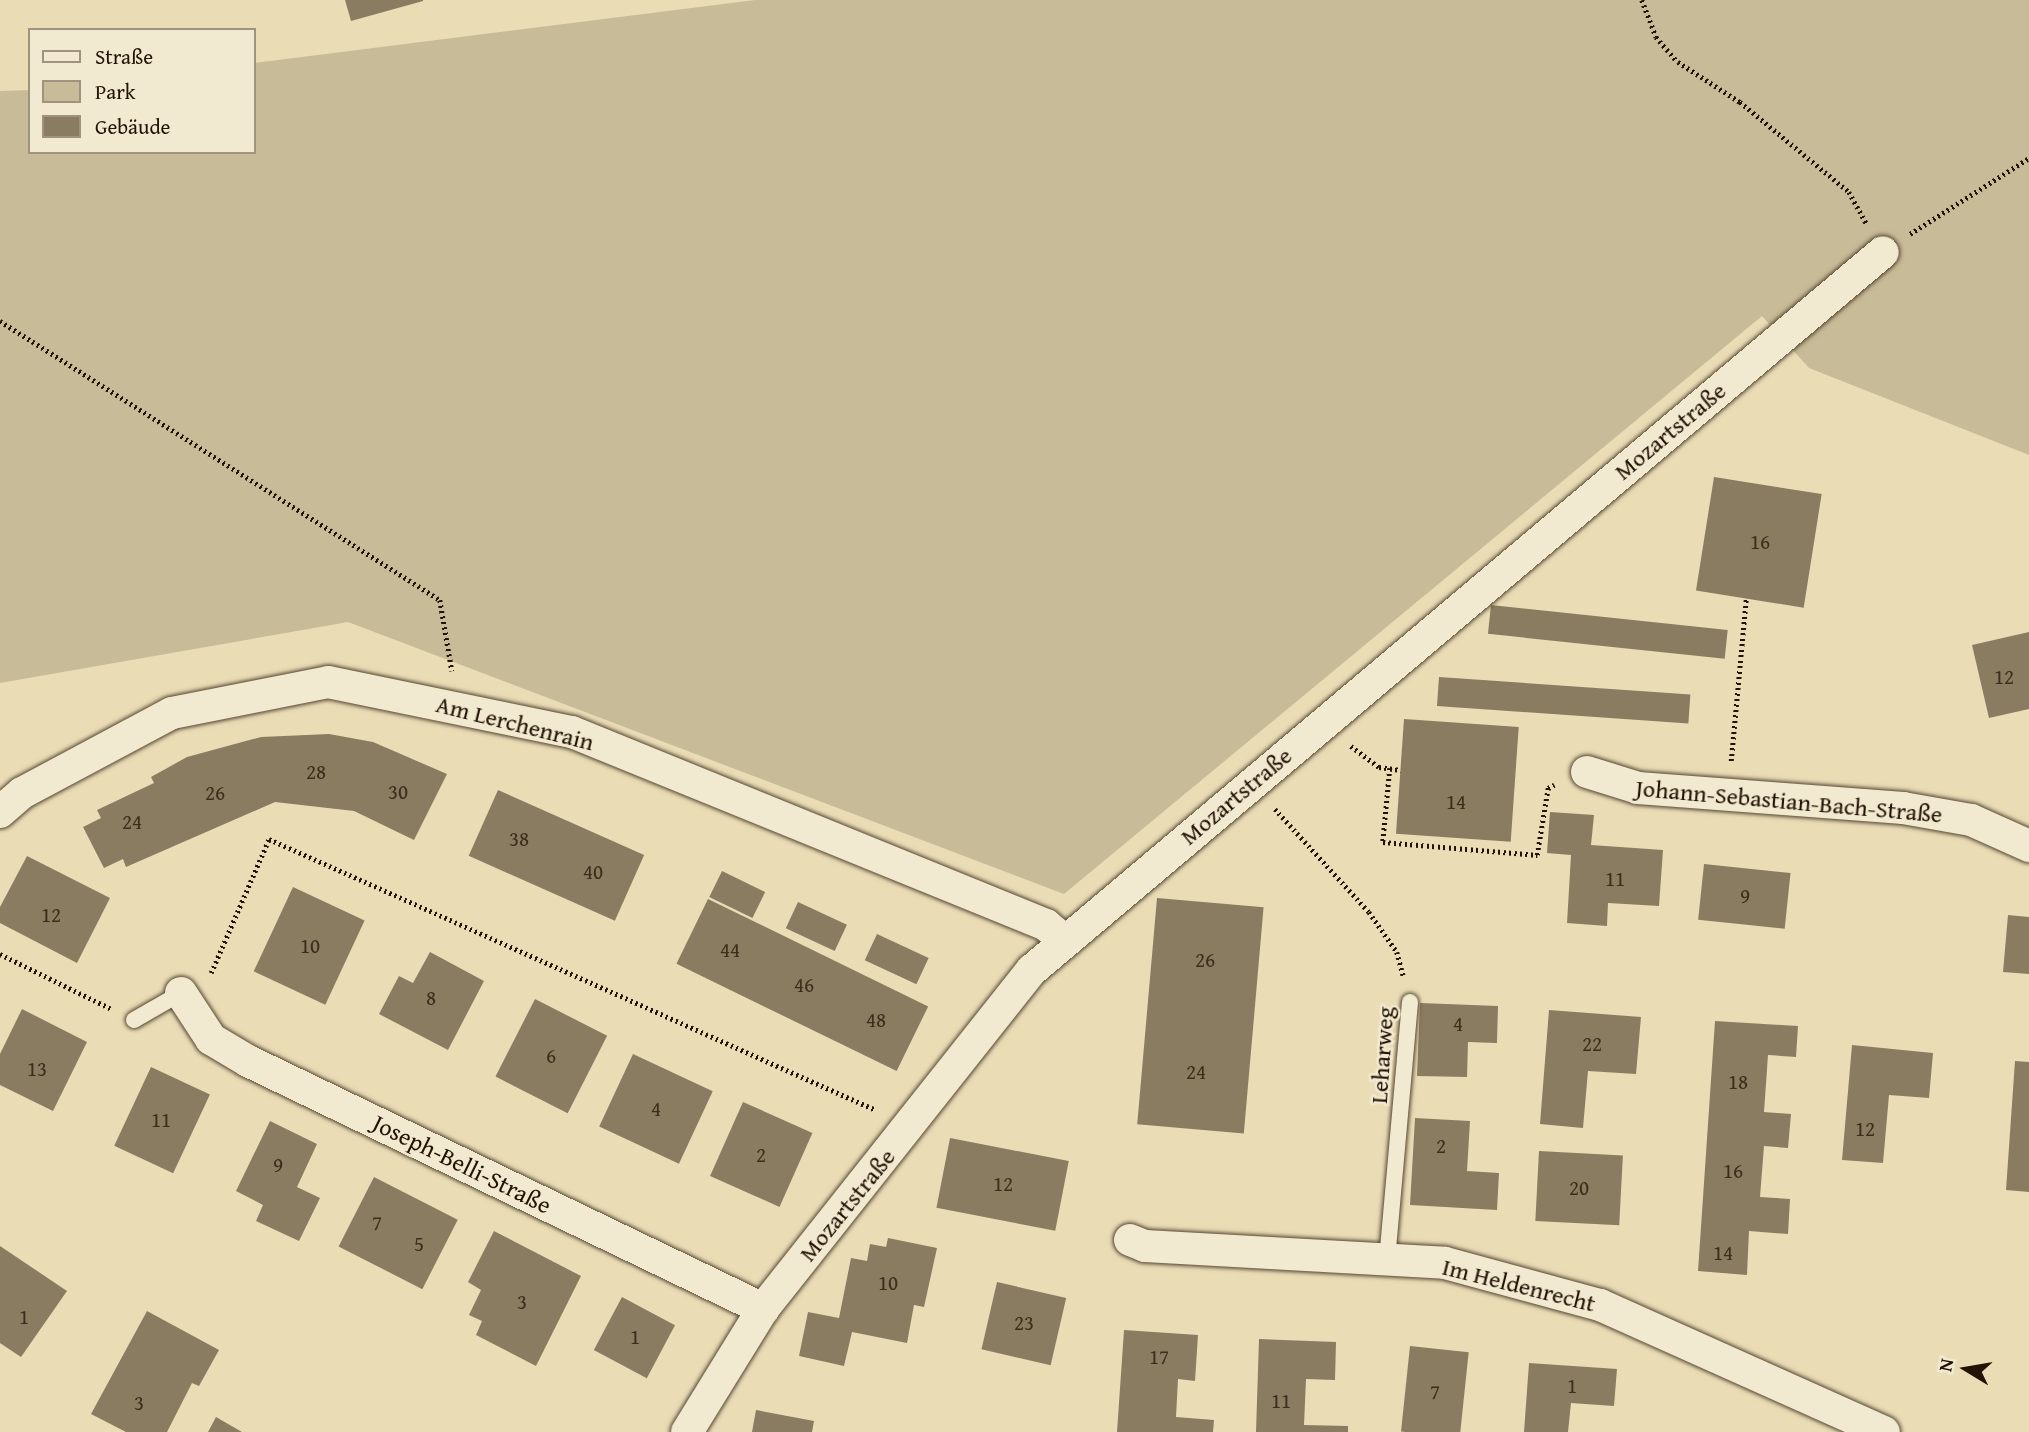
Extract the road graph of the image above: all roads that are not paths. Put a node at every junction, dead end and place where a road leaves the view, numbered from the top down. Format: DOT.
graph roads {
  1 [pos="1883,252"];
  2 [pos="1587,772"];
  3 [pos="0,812"];
  4 [pos="2029,846"];
  5 [pos="1064,940"];
  6 [pos="181,993"];
  7 [pos="1410,1002"];
  8 [pos="134,1020"];
  9 [pos="1130,1240"];
  10 [pos="1387,1260"];
  11 [pos="763,1310"];
  12 [pos="687,1432"];
  13 [pos="1885,1432"];
  1 -- 5 [label="street, Mozartstraße"];
  2 -- 4 [label="street, Johann-Sebastian-Bach-Straße"];
  3 -- 5 [label="street, Am Lerchenrain"];
  5 -- 11 [label="street, Mozartstraße"];
  6 -- 8 [label="lane"];
  6 -- 11 [label="street, Joseph-Belli-Straße"];
  7 -- 10 [label="lane, Leharweg"];
  9 -- 10 [label="street, Im Heldenrecht"];
  10 -- 13 [label="street, Im Heldenrecht"];
  11 -- 12 [label="street, Mozartstraße"];
}
